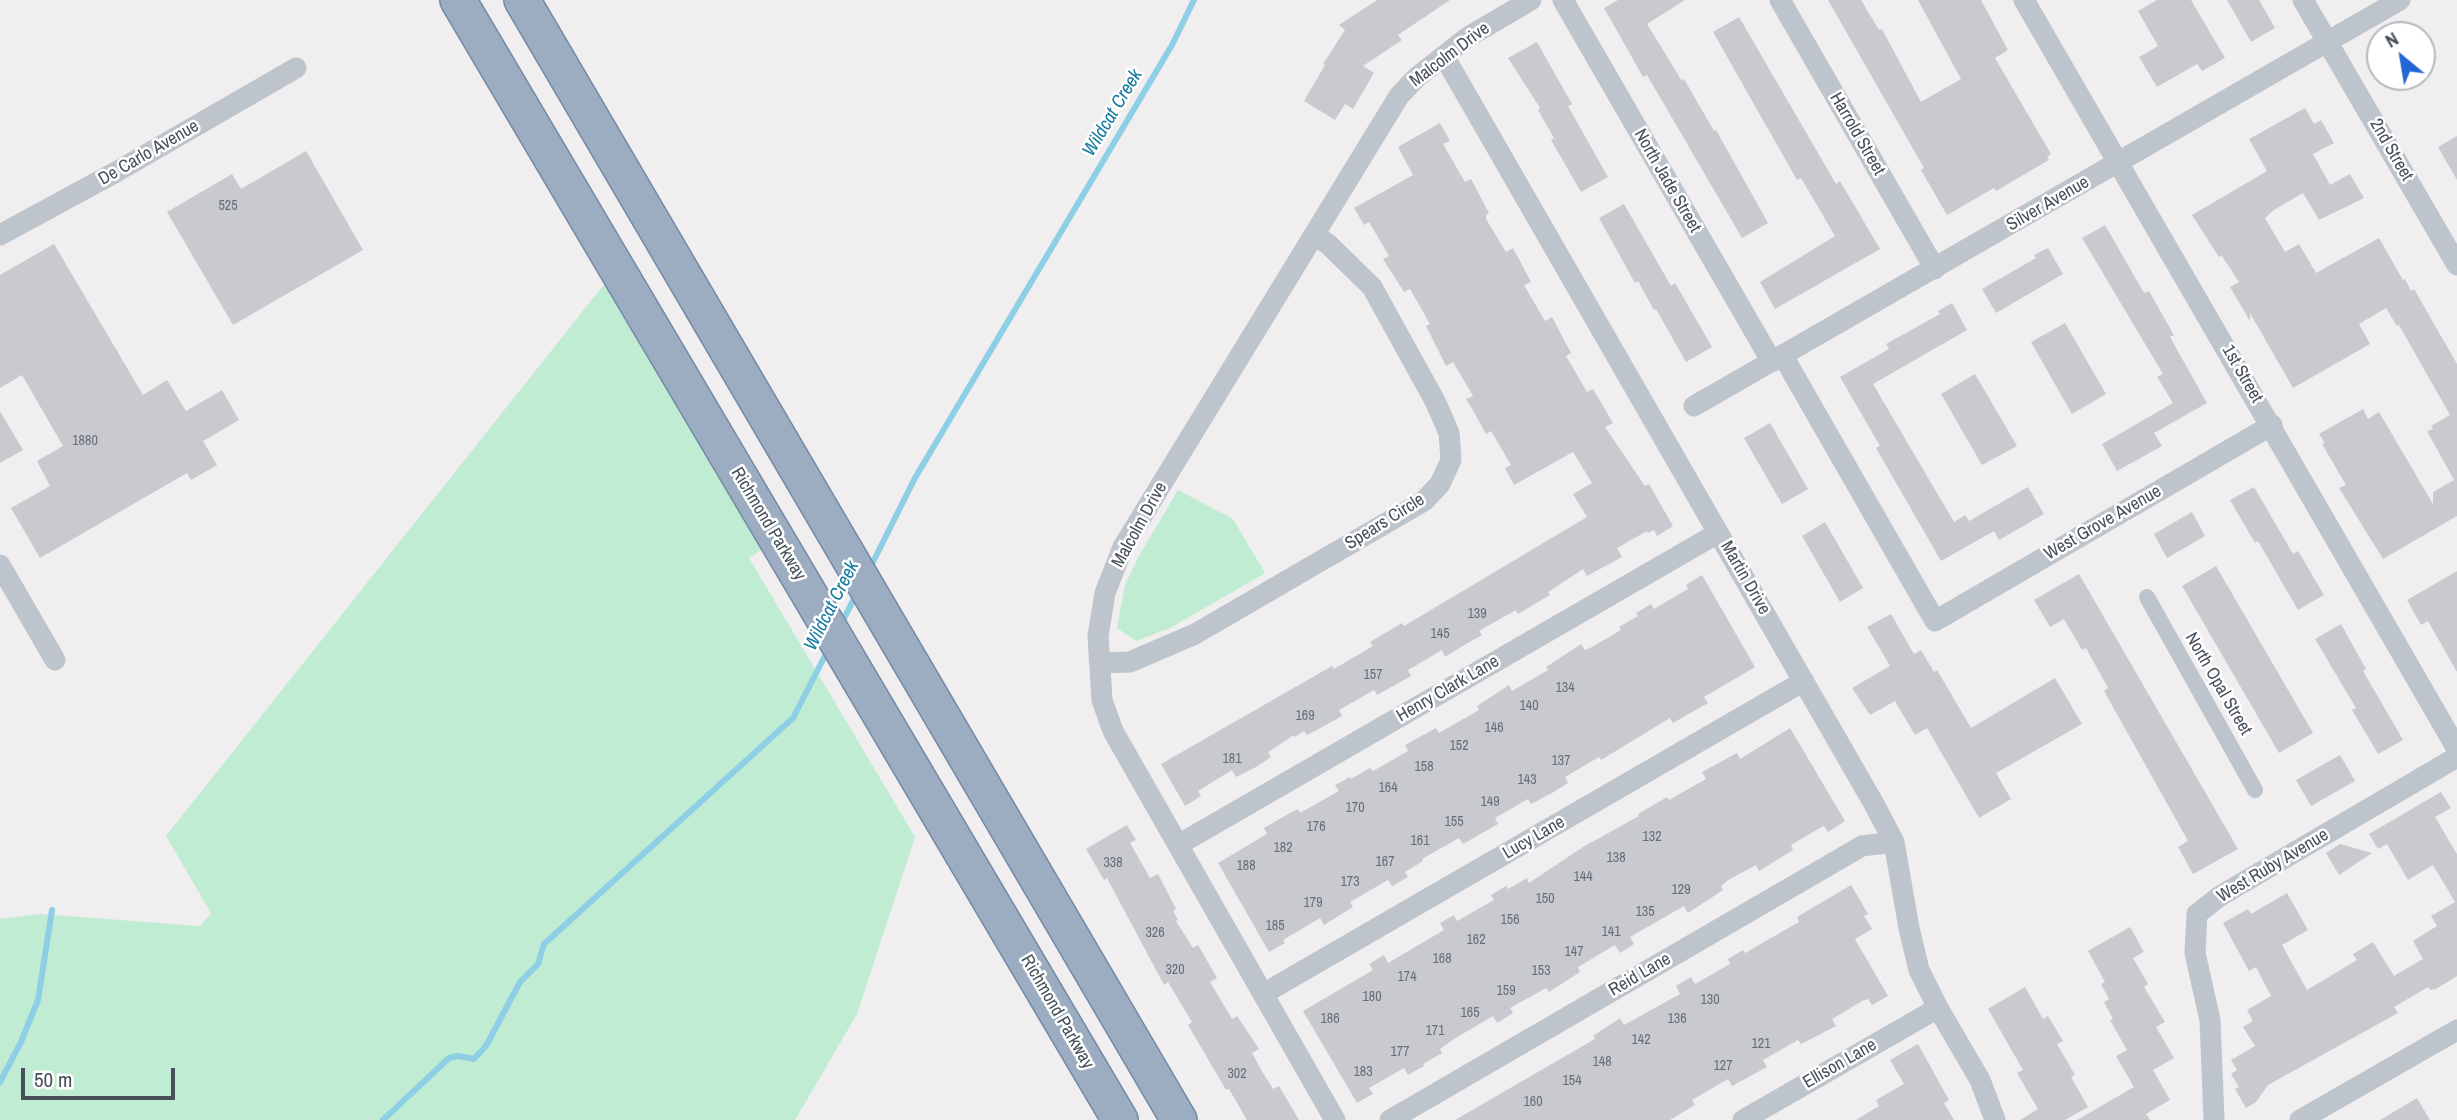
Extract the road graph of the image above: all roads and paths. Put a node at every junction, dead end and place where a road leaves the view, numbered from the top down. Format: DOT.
graph roads {
  1 [pos="458,0"];
  2 [pos="522,0"];
  3 [pos="1531,0"];
  4 [pos="1563,0"];
  5 [pos="1780,0"];
  6 [pos="2024,0"];
  7 [pos="2303,0"];
  8 [pos="2400,0"];
  9 [pos="2328,42"];
  10 [pos="1444,56"];
  11 [pos="296,68"];
  12 [pos="2118,163"];
  13 [pos="0,235"];
  14 [pos="1314,235"];
  15 [pos="2457,265"];
  16 [pos="1935,269"];
  17 [pos="1777,359"];
  18 [pos="1695,406"];
  19 [pos="2272,425"];
  20 [pos="1718,533"];
  21 [pos="0,565"];
  22 [pos="2147,597"];
  23 [pos="1934,621"];
  24 [pos="55,660"];
  25 [pos="1100,663"];
  26 [pos="1804,681"];
  27 [pos="2457,749"];
  28 [pos="2457,757"];
  29 [pos="2255,789"];
  30 [pos="1894,842"];
  31 [pos="1178,845"];
  32 [pos="1263,994"];
  33 [pos="1938,1009"];
  34 [pos="2457,1030"];
  35 [pos="1120,1120"];
  36 [pos="1179,1120"];
  37 [pos="1335,1120"];
  38 [pos="1390,1120"];
  39 [pos="1743,1120"];
  40 [pos="1995,1120"];
  41 [pos="2214,1120"];
  42 [pos="2300,1120"];
  1 -- 35 [label="highway, Richmond Parkway"];
  2 -- 36 [label="highway"];
  3 -- 10 [label="street, Malcolm Drive"];
  4 -- 17 [label="street, North Jade Street"];
  5 -- 16 [label="street, Harrold Street"];
  6 -- 12 [label="street, 1st Street"];
  7 -- 9 [label="street, 2nd Street"];
  8 -- 9 [label="street, Silver Avenue"];
  9 -- 12 [label="street, Silver Avenue"];
  9 -- 15 [label="street, 2nd Street"];
  10 -- 14 [label="street, Malcolm Drive"];
  10 -- 20 [label="street, Martin Drive"];
  11 -- 13 [label="street, De Carlo Avenue"];
  12 -- 16 [label="street, Silver Avenue"];
  12 -- 19 [label="street, 1st Street"];
  14 -- 25 [label="street, Malcolm Drive"];
  14 -- 25 [label="street, Spears Circle"];
  16 -- 17 [label="street, Silver Avenue"];
  17 -- 18 [label="street, Silver Avenue"];
  17 -- 23 [label="street, North Jade Street"];
  19 -- 23 [label="street, West Grove Avenue"];
  19 -- 27 [label="street, 1st Street"];
  20 -- 26 [label="street, Martin Drive"];
  20 -- 31 [label="street, Henry Clark Lane"];
  21 -- 24 [label="street"];
  22 -- 29 [label="street, North Opal Street"];
  25 -- 31 [label="street, Malcolm Drive"];
  26 -- 30 [label="street, Martin Drive"];
  26 -- 32 [label="street, Lucy Lane"];
  28 -- 41 [label="street, West Ruby Avenue"];
  30 -- 33 [label="street, Martin Drive"];
  30 -- 38 [label="street, Reid Lane"];
  31 -- 32 [label="street, Malcolm Drive"];
  32 -- 37 [label="street, Malcolm Drive"];
  33 -- 39 [label="street, Ellison Lane"];
  33 -- 40 [label="street, Martin Drive"];
  34 -- 42 [label="street"];
}
